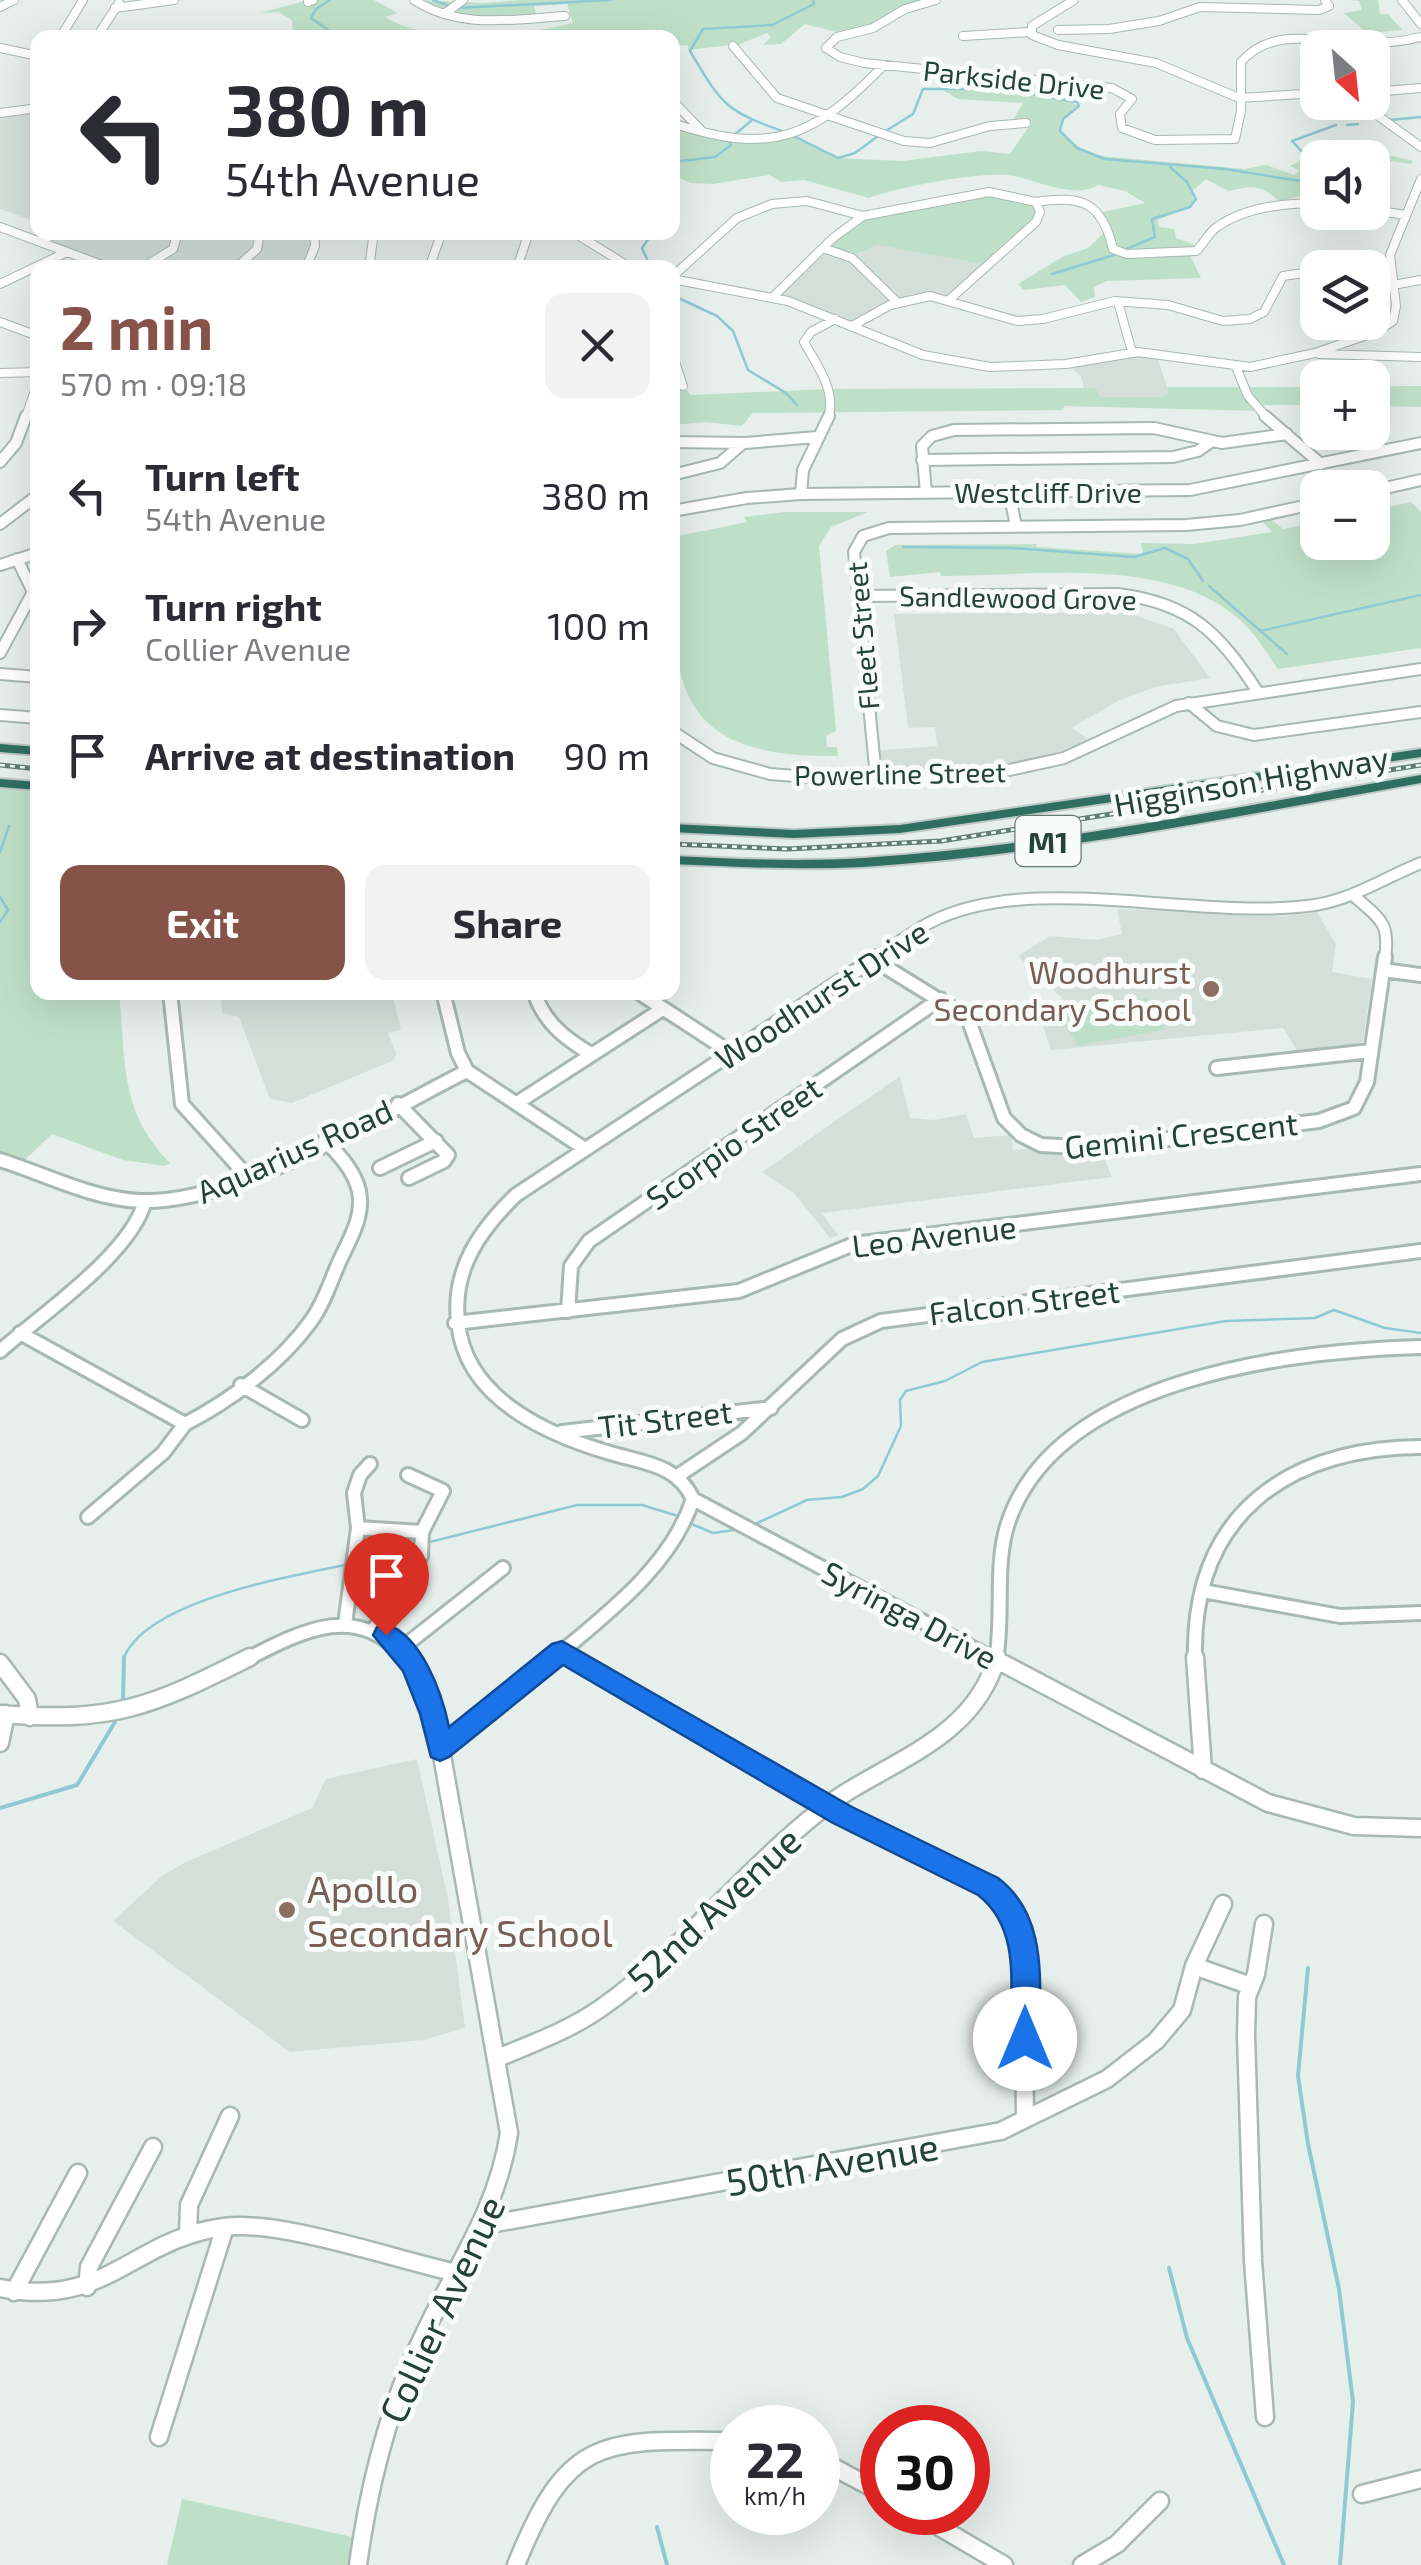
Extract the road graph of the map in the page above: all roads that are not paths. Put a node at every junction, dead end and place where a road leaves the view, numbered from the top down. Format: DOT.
graph roads {
  1 [pos="14,0"];
  2 [pos="83,0"];
  3 [pos="122,0"];
  4 [pos="174,0"];
  5 [pos="414,0"];
  6 [pos="936,0"];
  7 [pos="1074,0"];
  8 [pos="1192,0"];
  9 [pos="1402,0"];
  10 [pos="1325,4"];
  11 [pos="456,5"];
  12 [pos="0,7"];
  13 [pos="1200,7"];
  14 [pos="115,8"];
  15 [pos="565,16"];
  16 [pos="1421,24"];
  17 [pos="1130,25"];
  18 [pos="1106,26"];
  19 [pos="65,30"];
  20 [pos="101,30"];
  21 [pos="1058,30"];
  22 [pos="1030,32"];
  23 [pos="963,36"];
  24 [pos="1421,37"];
  25 [pos="733,46"];
  26 [pos="0,48"];
  27 [pos="10,50"];
  28 [pos="30,54"];
  29 [pos="0,56"];
  30 [pos="884,66"];
  31 [pos="1421,88"];
  32 [pos="1390,91"];
  33 [pos="1300,94"];
  34 [pos="1240,98"];
  35 [pos="680,108"];
  36 [pos="30,109"];
  37 [pos="0,113"];
  38 [pos="827,118"];
  39 [pos="1384,120"];
  40 [pos="1026,124"];
  41 [pos="680,126"];
  42 [pos="704,133"];
  43 [pos="1421,146"];
  44 [pos="1421,179"];
  45 [pos="1036,202"];
  46 [pos="1300,205"];
  47 [pos="1390,213"];
  48 [pos="1406,215"];
  49 [pos="862,216"];
  50 [pos="0,227"];
  51 [pos="30,239"];
  52 [pos="34,240"];
  53 [pos="43,240"];
  54 [pos="175,240"];
  55 [pos="259,240"];
  56 [pos="584,240"];
  57 [pos="591,240"];
  58 [pos="39,242"];
  59 [pos="587,242"];
  60 [pos="823,248"];
  61 [pos="67,252"];
  62 [pos="50,260"];
  63 [pos="88,260"];
  64 [pos="156,260"];
  65 [pos="245,260"];
  66 [pos="617,260"];
  67 [pos="30,270"];
  68 [pos="680,271"];
  69 [pos="1391,273"];
  70 [pos="1300,274"];
  71 [pos="680,280"];
  72 [pos="1421,280"];
  73 [pos="0,284"];
  74 [pos="1393,285"];
  75 [pos="773,297"];
  76 [pos="950,299"];
  77 [pos="895,300"];
  78 [pos="1118,302"];
  79 [pos="835,319"];
  80 [pos="0,322"];
  81 [pos="852,326"];
  82 [pos="30,333"];
  83 [pos="1132,352"];
  84 [pos="1315,353"];
  85 [pos="1421,358"];
  86 [pos="1236,367"];
  87 [pos="30,372"];
  88 [pos="0,373"];
  89 [pos="680,377"];
  90 [pos="683,386"];
  91 [pos="30,404"];
  92 [pos="1288,434"];
  93 [pos="817,437"];
  94 [pos="680,441"];
  95 [pos="1212,441"];
  96 [pos="742,444"];
  97 [pos="1419,446"];
  98 [pos="922,460"];
  99 [pos="0,462"];
  100 [pos="1321,464"];
  101 [pos="680,473"];
  102 [pos="1421,480"];
  103 [pos="1390,487"];
  104 [pos="1009,492"];
  105 [pos="926,493"];
  106 [pos="801,494"];
  107 [pos="30,501"];
  108 [pos="1300,506"];
  109 [pos="680,510"];
  110 [pos="0,524"];
  111 [pos="1016,526"];
  112 [pos="30,555"];
  113 [pos="16,559"];
  114 [pos="0,565"];
  115 [pos="30,582"];
  116 [pos="858,596"];
  117 [pos="30,601"];
  118 [pos="0,653"];
  119 [pos="1421,669"];
  120 [pos="0,674"];
  121 [pos="30,677"];
  122 [pos="1258,692"];
  123 [pos="1188,703"];
  124 [pos="1421,712"];
  125 [pos="0,716"];
  126 [pos="30,718"];
  127 [pos="680,737"];
  128 [pos="0,748"];
  129 [pos="30,750"];
  130 [pos="1421,754"];
  131 [pos="876,777"];
  132 [pos="1421,779"];
  133 [pos="0,783"];
  134 [pos="30,785"];
  135 [pos="680,828"];
  136 [pos="680,860"];
  137 [pos="1421,863"];
  138 [pos="1354,896"];
  139 [pos="872,958"];
  140 [pos="1383,970"];
  141 [pos="1421,975"];
  142 [pos="940,999"];
  143 [pos="171,1000"];
  144 [pos="445,1000"];
  145 [pos="537,1000"];
  146 [pos="648,1000"];
  147 [pos="661,1010"];
  148 [pos="1371,1051"];
  149 [pos="730,1052"];
  150 [pos="590,1054"];
  151 [pos="1218,1068"];
  152 [pos="467,1071"];
  153 [pos="517,1103"];
  154 [pos="398,1104"];
  155 [pos="325,1140"];
  156 [pos="436,1141"];
  157 [pos="585,1148"];
  158 [pos="0,1160"];
  159 [pos="380,1168"];
  160 [pos="1421,1174"];
  161 [pos="247,1176"];
  162 [pos="409,1178"];
  163 [pos="145,1202"];
  164 [pos="1421,1251"];
  165 [pos="568,1311"];
  166 [pos="456,1323"];
  167 [pos="20,1333"];
  168 [pos="1421,1347"];
  169 [pos="0,1351"];
  170 [pos="240,1385"];
  171 [pos="770,1408"];
  172 [pos="302,1420"];
  173 [pos="185,1424"];
  174 [pos="560,1432"];
  175 [pos="1421,1447"];
  176 [pos="370,1464"];
  177 [pos="408,1475"];
  178 [pos="679,1476"];
  179 [pos="693,1499"];
  180 [pos="88,1517"];
  181 [pos="358,1528"];
  182 [pos="422,1532"];
  183 [pos="503,1568"];
  184 [pos="1203,1591"];
  185 [pos="1421,1612"];
  186 [pos="345,1624"];
  187 [pos="374,1629"];
  188 [pos="402,1648"];
  189 [pos="562,1651"];
  190 [pos="996,1659"];
  191 [pos="0,1662"];
  192 [pos="3,1714"];
  193 [pos="30,1716"];
  194 [pos="0,1744"];
  195 [pos="440,1750"];
  196 [pos="1203,1770"];
  197 [pos="826,1804"];
  198 [pos="1421,1828"];
  199 [pos="1223,1904"];
  200 [pos="1264,1924"];
  201 [pos="1194,1966"];
  202 [pos="1251,1986"];
  203 [pos="498,2058"];
  204 [pos="230,2116"];
  205 [pos="1025,2118"];
  206 [pos="153,2146"];
  207 [pos="78,2173"];
  208 [pos="486,2225"];
  209 [pos="224,2226"];
  210 [pos="188,2235"];
  211 [pos="457,2273"];
  212 [pos="87,2288"];
  213 [pos="7,2290"];
  214 [pos="1265,2417"];
  215 [pos="160,2437"];
  216 [pos="710,2442"];
  217 [pos="1421,2479"];
  218 [pos="1362,2494"];
  219 [pos="1160,2500"];
  220 [pos="953,2535"];
  221 [pos="358,2565"];
  222 [pos="516,2565"];
  223 [pos="1004,2565"];
  224 [pos="1082,2565"];
  1 -- 12 [label="street"];
  2 -- 19 [label="street"];
  3 -- 14 [label="street"];
  4 -- 14 [label="street"];
  5 -- 11 [label="street"];
  6 -- 30 [label="street, Parkside Drive"];
  7 -- 22 [label="street"];
  8 -- 13 [label="street"];
  9 -- 16 [label="street"];
  10 -- 13 [label="street"];
  11 -- 15 [label="street"];
  13 -- 17 [label="street"];
  14 -- 20 [label="street"];
  17 -- 18 [label="street"];
  17 -- 21 [label="street"];
  22 -- 23 [label="street"];
  22 -- 34 [label="street"];
  24 -- 34 [label="street"];
  25 -- 38 [label="street"];
  26 -- 27 [label="street"];
  27 -- 28 [label="street"];
  27 -- 29 [label="street"];
  30 -- 34 [label="street, Parkside Drive"];
  30 -- 38 [label="street"];
  31 -- 32 [label="street"];
  33 -- 34 [label="street"];
  35 -- 42 [label="street"];
  36 -- 37 [label="street"];
  38 -- 40 [label="street"];
  38 -- 42 [label="street"];
  39 -- 43 [label="street"];
  41 -- 42 [label="street"];
  44 -- 48 [label="street"];
  45 -- 46 [label="street"];
  45 -- 49 [label="street"];
  45 -- 76 [label="street"];
  47 -- 48 [label="street"];
  48 -- 69 [label="street"];
  49 -- 60 [label="street"];
  49 -- 68 [label="street"];
  50 -- 51 [label="street"];
  52 -- 58 [label="street"];
  53 -- 58 [label="street"];
  54 -- 64 [label="street"];
  55 -- 65 [label="street"];
  56 -- 59 [label="street"];
  57 -- 59 [label="street"];
  58 -- 61 [label="street"];
  59 -- 66 [label="street"];
  60 -- 75 [label="street"];
  60 -- 77 [label="street"];
  61 -- 62 [label="street"];
  61 -- 63 [label="street"];
  67 -- 73 [label="street"];
  69 -- 74 [label="street"];
  70 -- 78 [label="street"];
  71 -- 75 [label="street"];
  72 -- 74 [label="street"];
  74 -- 84 [label="street"];
  75 -- 79 [label="street"];
  76 -- 77 [label="street"];
  76 -- 78 [label="street"];
  77 -- 81 [label="street"];
  78 -- 83 [label="street"];
  79 -- 81 [label="street"];
  79 -- 93 [label="street"];
  80 -- 82 [label="street"];
  81 -- 83 [label="street"];
  83 -- 86 [label="street"];
  84 -- 85 [label="street"];
  84 -- 86 [label="street"];
  86 -- 92 [label="street"];
  87 -- 88 [label="street"];
  89 -- 90 [label="street"];
  91 -- 99 [label="street"];
  92 -- 95 [label="street"];
  92 -- 100 [label="street"];
  93 -- 96 [label="street"];
  93 -- 106 [label="street"];
  94 -- 96 [label="street"];
  95 -- 98 [label="street"];
  95 -- 98 [label="street"];
  96 -- 101 [label="street"];
  97 -- 100 [label="street, Westcliff Drive"];
  98 -- 105 [label="street"];
  100 -- 104 [label="street, Westcliff Drive"];
  102 -- 103 [label="street"];
  104 -- 105 [label="street, Westcliff Drive"];
  104 -- 111 [label="street"];
  105 -- 106 [label="street, Westcliff Drive"];
  106 -- 109 [label="street, Westcliff Drive"];
  107 -- 110 [label="street"];
  108 -- 111 [label="street, Fleet Street"];
  111 -- 116 [label="street, Fleet Street"];
  112 -- 113 [label="street"];
  113 -- 114 [label="street"];
  113 -- 115 [label="street"];
  116 -- 122 [label="street, Sandlewood Grove"];
  116 -- 131 [label="street, Fleet Street"];
  117 -- 118 [label="street"];
  119 -- 122 [label="street, Powerline Street"];
  120 -- 121 [label="street"];
  122 -- 123 [label="street, Powerline Street"];
  123 -- 124 [label="street"];
  123 -- 131 [label="street, Powerline Street"];
  125 -- 126 [label="street"];
  127 -- 131 [label="street, Powerline Street"];
  128 -- 129 [label="highway"];
  130 -- 135 [label="highway, Higginson Highway / M1"];
  132 -- 136 [label="highway, Higginson Highway / M1"];
  133 -- 134 [label="highway"];
  137 -- 138 [label="street, Woodhurst Drive"];
  138 -- 139 [label="street, Woodhurst Drive"];
  138 -- 140 [label="street, Gemini Crescent"];
  139 -- 142 [label="street, Gemini Crescent"];
  139 -- 149 [label="street, Woodhurst Drive"];
  140 -- 141 [label="street"];
  140 -- 148 [label="street, Gemini Crescent"];
  142 -- 148 [label="street, Gemini Crescent"];
  142 -- 165 [label="street, Scorpio Street"];
  143 -- 161 [label="street"];
  144 -- 152 [label="street"];
  145 -- 150 [label="street"];
  146 -- 147 [label="street"];
  147 -- 149 [label="street"];
  147 -- 150 [label="street"];
  148 -- 151 [label="street"];
  149 -- 157 [label="street, Woodhurst Drive"];
  150 -- 153 [label="street"];
  152 -- 153 [label="street"];
  152 -- 154 [label="street, Aquarius Road"];
  153 -- 157 [label="street"];
  154 -- 155 [label="street, Aquarius Road"];
  154 -- 156 [label="street"];
  155 -- 161 [label="street, Aquarius Road"];
  155 -- 170 [label="street"];
  156 -- 159 [label="street"];
  156 -- 162 [label="street"];
  157 -- 166 [label="street, Woodhurst Drive"];
  158 -- 163 [label="street, Aquarius Road"];
  160 -- 165 [label="street, Leo Avenue"];
  161 -- 163 [label="street, Aquarius Road"];
  163 -- 167 [label="street"];
  164 -- 171 [label="street, Falcon Street"];
  165 -- 166 [label="street, Leo Avenue"];
  166 -- 174 [label="street"];
  167 -- 169 [label="street"];
  167 -- 173 [label="street"];
  168 -- 190 [label="street"];
  170 -- 172 [label="street"];
  170 -- 173 [label="street"];
  171 -- 174 [label="street, Tit Street"];
  171 -- 178 [label="street, Falcon Street"];
  173 -- 180 [label="street"];
  174 -- 178 [label="street"];
  175 -- 184 [label="street"];
  176 -- 181 [label="street"];
  177 -- 182 [label="street"];
  178 -- 179 [label="street"];
  179 -- 189 [label="street"];
  179 -- 190 [label="street, Syringa Drive"];
  181 -- 182 [label="street"];
  181 -- 186 [label="street"];
  182 -- 187 [label="street"];
  183 -- 188 [label="street"];
  184 -- 185 [label="street"];
  184 -- 196 [label="street"];
  186 -- 187 [label="street, Collier Avenue"];
  186 -- 193 [label="street, Collier Avenue"];
  187 -- 188 [label="street, Collier Avenue"];
  188 -- 195 [label="street, Collier Avenue"];
  189 -- 195 [label="street"];
  189 -- 197 [label="street"];
  190 -- 196 [label="street, Syringa Drive"];
  190 -- 197 [label="street, 52nd Avenue"];
  191 -- 193 [label="street"];
  192 -- 193 [label="street, Collier Avenue"];
  192 -- 194 [label="street, Collier Avenue"];
  195 -- 203 [label="street, Collier Avenue"];
  196 -- 198 [label="street, Syringa Drive"];
  197 -- 203 [label="street, 52nd Avenue"];
  197 -- 205 [label="street"];
  199 -- 201 [label="street, 50th Avenue"];
  200 -- 202 [label="street"];
  201 -- 202 [label="street"];
  201 -- 205 [label="street, 50th Avenue"];
  202 -- 214 [label="street"];
  203 -- 208 [label="street, Collier Avenue"];
  204 -- 210 [label="street"];
  205 -- 208 [label="street, 50th Avenue"];
  206 -- 212 [label="street"];
  207 -- 213 [label="street"];
  208 -- 211 [label="street, Collier Avenue"];
  209 -- 210 [label="street"];
  209 -- 211 [label="street"];
  209 -- 215 [label="street"];
  210 -- 212 [label="street"];
  211 -- 221 [label="street, Collier Avenue"];
  212 -- 213 [label="street"];
  216 -- 222 [label="street"];
  217 -- 218 [label="street"];
  219 -- 224 [label="street"];
  220 -- 223 [label="street"];
}
